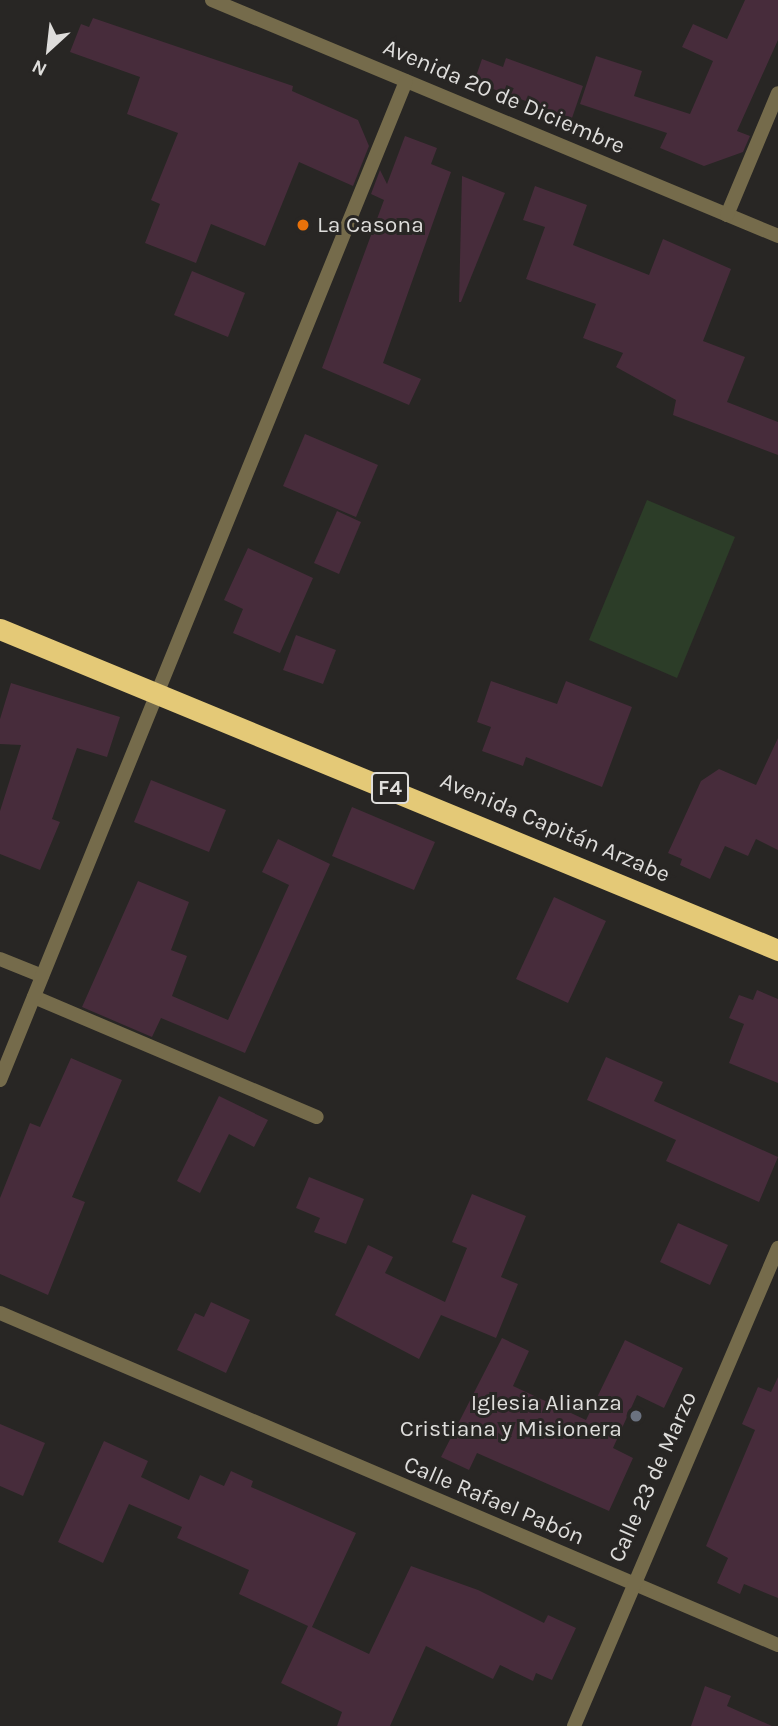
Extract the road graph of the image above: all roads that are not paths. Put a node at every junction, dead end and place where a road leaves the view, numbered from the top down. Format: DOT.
graph roads {
  1 [pos="212,0"];
  2 [pos="406,81"];
  3 [pos="778,93"];
  4 [pos="727,215"];
  5 [pos="778,236"];
  6 [pos="0,629"];
  7 [pos="156,690"];
  8 [pos="778,950"];
  9 [pos="0,959"];
  10 [pos="42,976"];
  11 [pos="34,997"];
  12 [pos="0,1080"];
  13 [pos="317,1117"];
  14 [pos="778,1248"];
  15 [pos="0,1313"];
  16 [pos="632,1584"];
  17 [pos="778,1645"];
  18 [pos="574,1726"];
  1 -- 2 [label="street, Avenida 20 de Diciembre"];
  2 -- 4 [label="street, Avenida 20 de Diciembre"];
  2 -- 7 [label="street"];
  3 -- 4 [label="street"];
  4 -- 5 [label="street, Avenida 20 de Diciembre"];
  6 -- 7 [label="highway, Avenida Capitán Arzabe / F4"];
  7 -- 8 [label="highway, Avenida Capitán Arzabe / F4"];
  7 -- 10 [label="street"];
  9 -- 10 [label="street"];
  10 -- 11 [label="street"];
  11 -- 12 [label="street"];
  11 -- 13 [label="street"];
  14 -- 16 [label="street, Calle 23 de Marzo"];
  15 -- 16 [label="street, Calle Rafael Pabón"];
  16 -- 17 [label="street, Calle Rafael Pabón"];
  16 -- 18 [label="street, Calle 23 de Marzo"];
}
